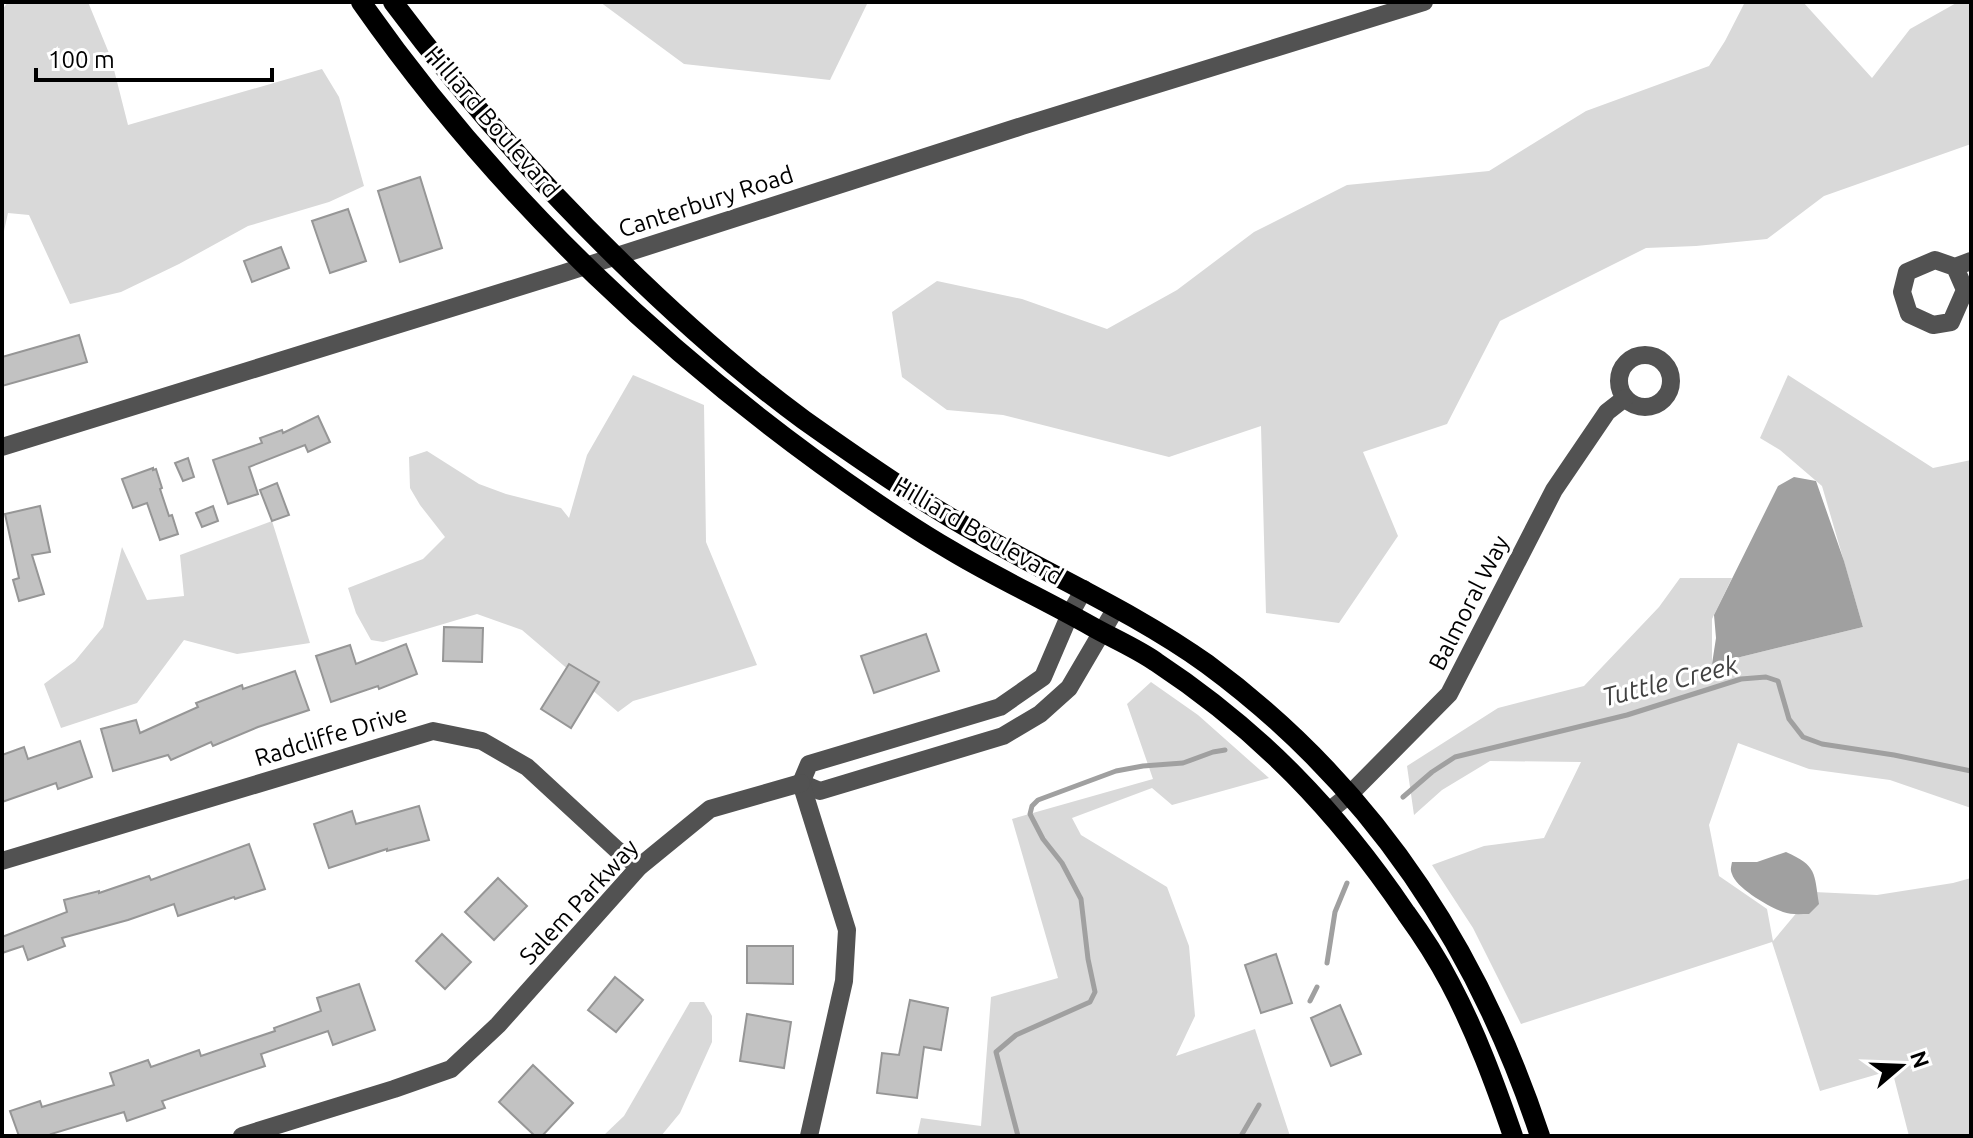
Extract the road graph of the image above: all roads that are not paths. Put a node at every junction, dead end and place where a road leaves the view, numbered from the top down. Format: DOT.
graph roads {
  1 [pos="361,2"];
  2 [pos="393,2"];
  3 [pos="1424,2"];
  4 [pos="615,257"];
  5 [pos="586,266"];
  6 [pos="1625,398"];
  7 [pos="2,447"];
  8 [pos="1084,589"];
  9 [pos="1116,608"];
  10 [pos="1070,614"];
  11 [pos="1103,633"];
  12 [pos="801,783"];
  13 [pos="1350,794"];
  14 [pos="1329,811"];
  15 [pos="2,861"];
  16 [pos="639,867"];
  17 [pos="242,1136"];
  18 [pos="809,1136"];
  19 [pos="1513,1136"];
  20 [pos="1540,1136"];
  1 -- 5 [label="main road, Hilliard Boulevard"];
  2 -- 4 [label="main road, Hilliard Boulevard"];
  3 -- 4 [label="street, Canterbury Road"];
  4 -- 5 [label="street, Canterbury Road"];
  4 -- 8 [label="main road, Hilliard Boulevard"];
  5 -- 7 [label="street, Canterbury Road"];
  5 -- 10 [label="main road, Hilliard Boulevard"];
  6 -- 13 [label="street, Balmoral Way"];
  8 -- 9 [label="main road, Hilliard Boulevard"];
  8 -- 10 [label="street, Salem Parkway"];
  9 -- 11 [label="street"];
  9 -- 13 [label="main road, Hilliard Boulevard"];
  10 -- 11 [label="main road, Hilliard Boulevard"];
  10 -- 12 [label="street, Salem Parkway"];
  11 -- 12 [label="street"];
  11 -- 14 [label="main road, Hilliard Boulevard"];
  12 -- 16 [label="street, Salem Parkway"];
  12 -- 18 [label="street"];
  13 -- 14 [label="street, Balmoral Way"];
  13 -- 20 [label="main road, Hilliard Boulevard"];
  14 -- 19 [label="main road, Hilliard Boulevard"];
  15 -- 16 [label="street, Radcliffe Drive"];
  16 -- 17 [label="street, Salem Parkway"];
}
